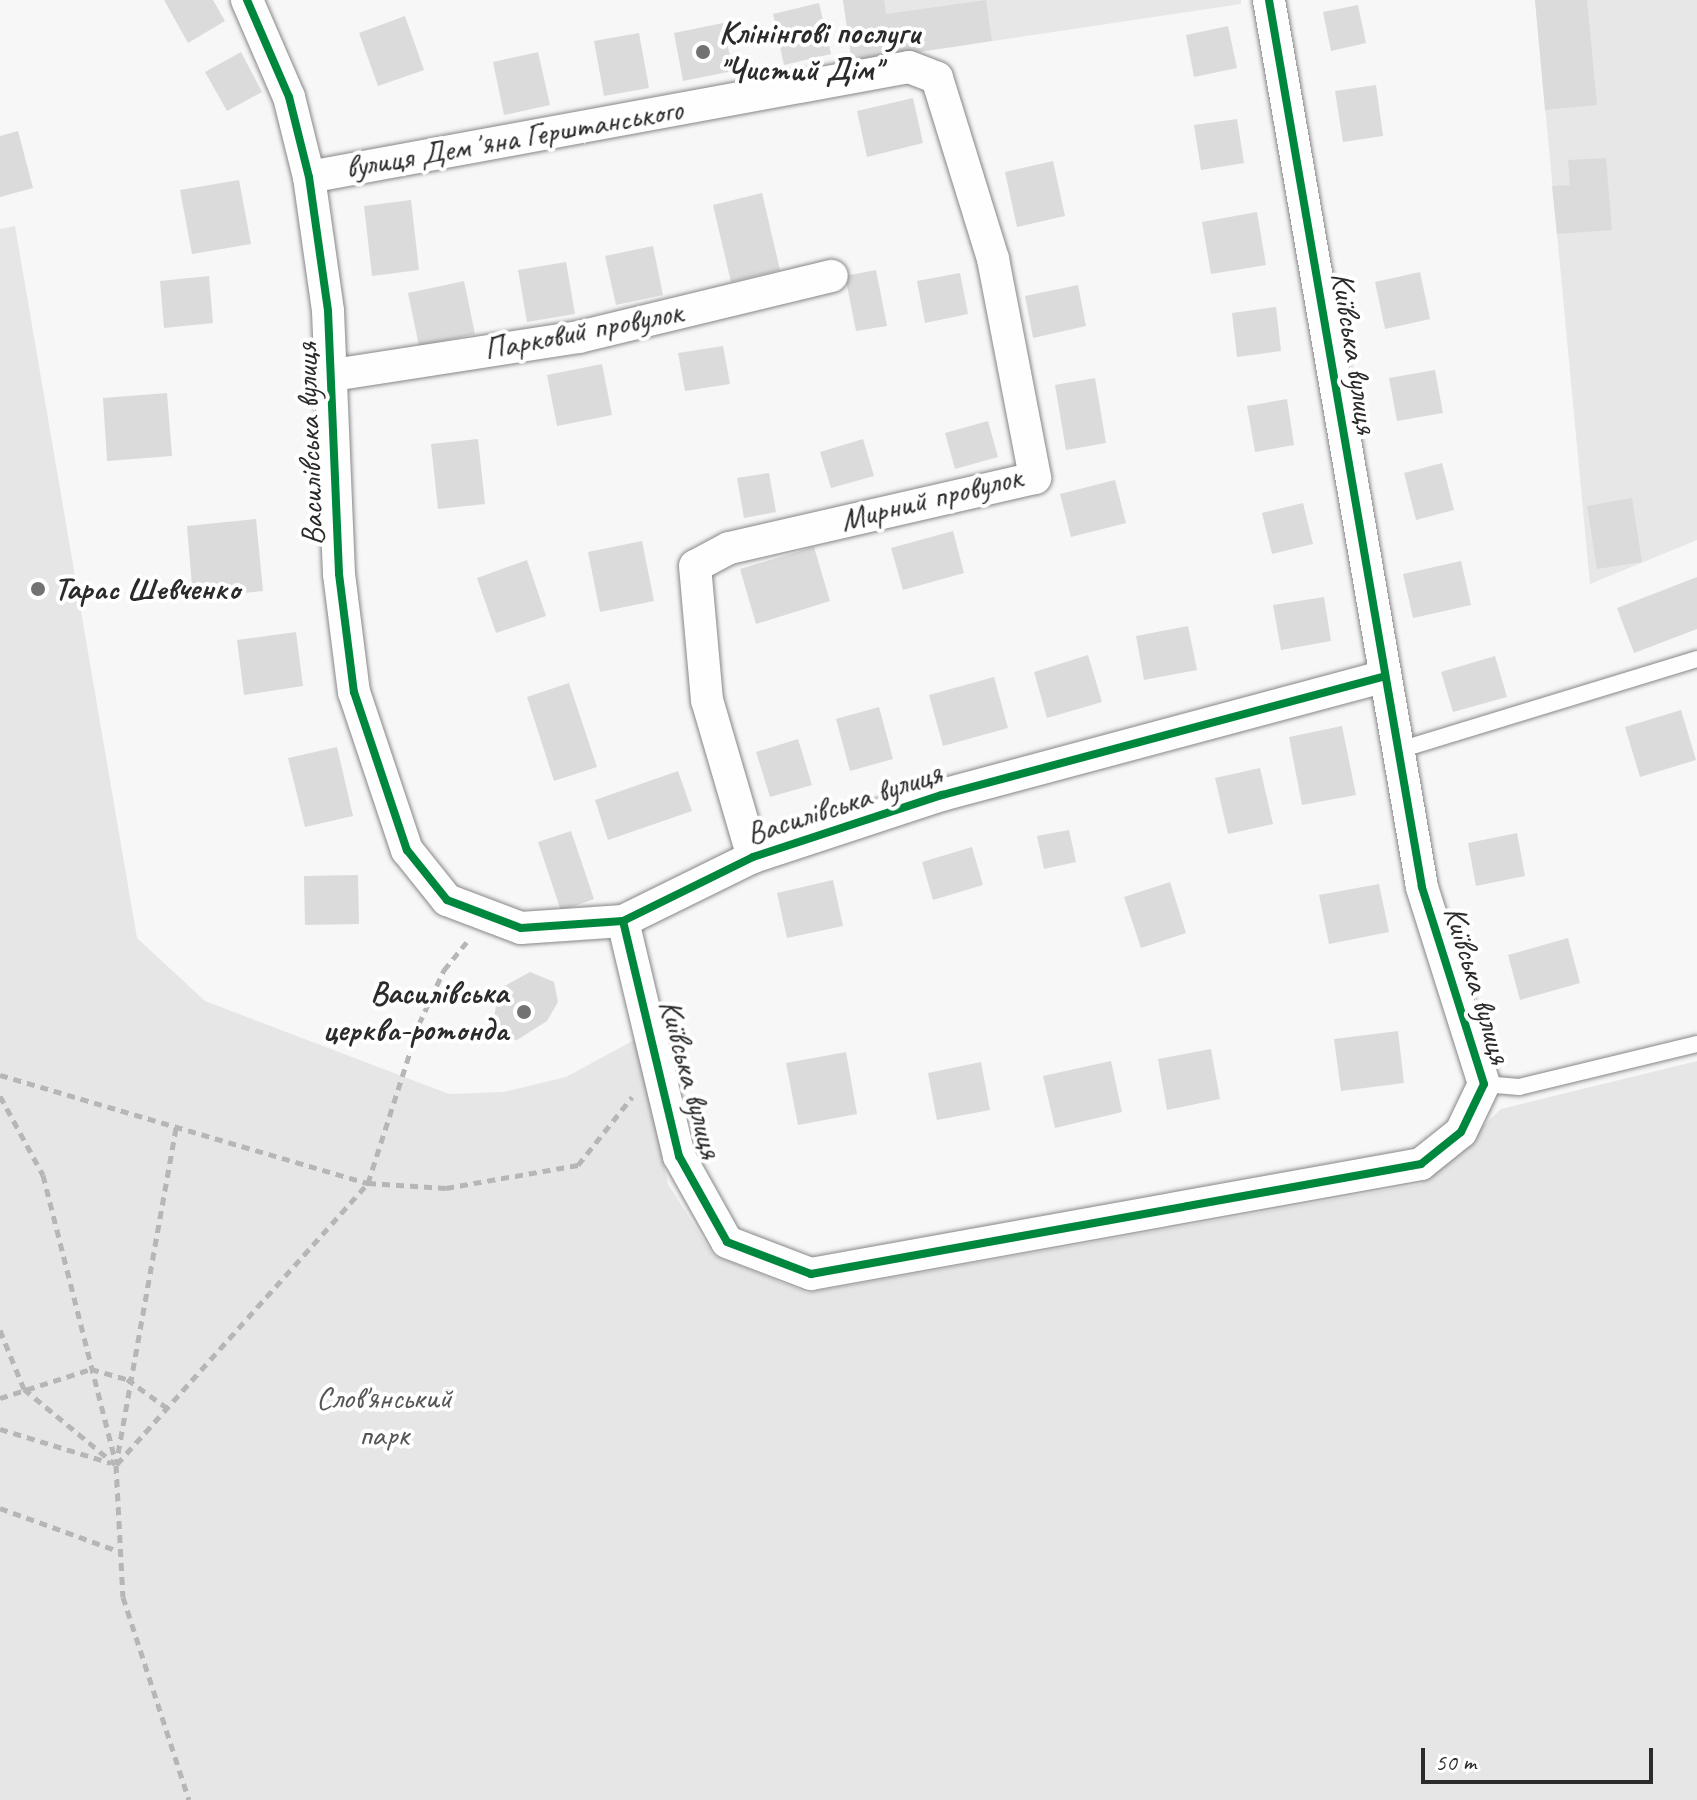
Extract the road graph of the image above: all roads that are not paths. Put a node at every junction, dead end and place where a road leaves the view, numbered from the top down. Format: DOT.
graph roads {
  1 [pos="247,0"];
  2 [pos="1269,0"];
  3 [pos="909,67"];
  4 [pos="309,177"];
  5 [pos="832,276"];
  6 [pos="333,375"];
  7 [pos="1697,659"];
  8 [pos="1383,677"];
  9 [pos="1396,751"];
  10 [pos="753,857"];
  11 [pos="623,921"];
  12 [pos="1697,1044"];
  13 [pos="1484,1084"];
  1 -- 4 [label="street, Василівська вулиця"];
  2 -- 8 [label="street, Київська вулиця"];
  3 -- 4 [label="street, вулиця Демʼяна Герштанського"];
  3 -- 10 [label="street, Мирний провулок"];
  4 -- 6 [label="street, Василівська вулиця"];
  5 -- 6 [label="street, Парковий провулок"];
  6 -- 11 [label="street, Василівська вулиця"];
  7 -- 9 [label="lane"];
  8 -- 9 [label="street, Київська вулиця"];
  8 -- 10 [label="street, Василівська вулиця"];
  9 -- 13 [label="street, Київська вулиця"];
  10 -- 11 [label="street, Василівська вулиця"];
  11 -- 13 [label="street, Київська вулиця"];
  12 -- 13 [label="lane"];
}
